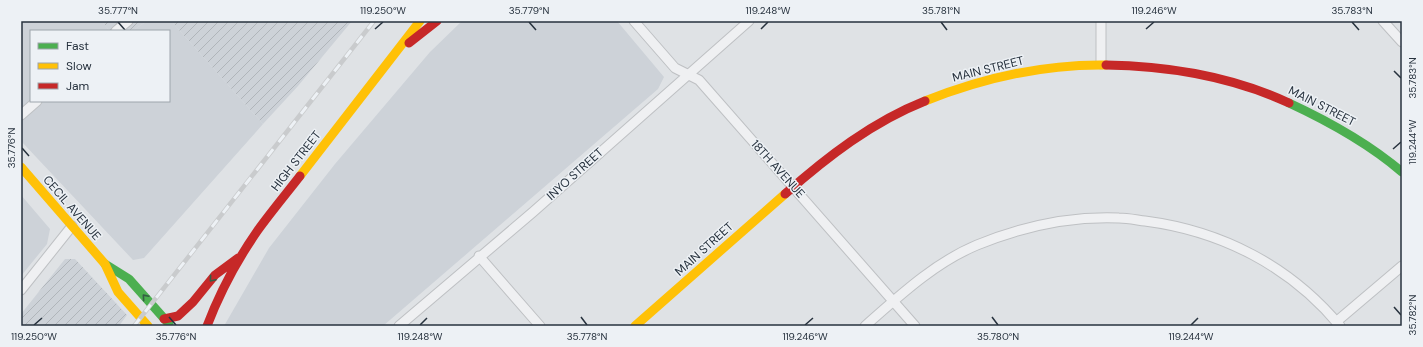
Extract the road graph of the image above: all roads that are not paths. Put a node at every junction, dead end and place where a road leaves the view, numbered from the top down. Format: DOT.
graph roads {
  1 [pos="128,21"];
  2 [pos="420,21"];
  3 [pos="437,21"];
  4 [pos="634,21"];
  5 [pos="749,21"];
  6 [pos="1101,21"];
  7 [pos="1383,21"];
  8 [pos="117,30"];
  9 [pos="1402,42"];
  10 [pos="394,54"];
  11 [pos="1101,64"];
  12 [pos="687,75"];
  13 [pos="36,102"];
  14 [pos="21,115"];
  15 [pos="21,167"];
  16 [pos="1402,172"];
  17 [pos="793,186"];
  18 [pos="72,226"];
  19 [pos="242,255"];
  20 [pos="479,256"];
  21 [pos="105,264"];
  22 [pos="1402,266"];
  23 [pos="21,290"];
  24 [pos="894,301"];
  25 [pos="168,322"];
  26 [pos="1338,324"];
  27 [pos="148,326"];
  28 [pos="207,326"];
  29 [pos="399,326"];
  30 [pos="540,326"];
  31 [pos="635,326"];
  32 [pos="865,326"];
  33 [pos="916,326"];
  1 -- 8 [label="street"];
  2 -- 10 [label="street, HIGH STREET"];
  3 -- 10 [label="street"];
  4 -- 12 [label="street, 18TH AVENUE"];
  5 -- 12 [label="street, INYO STREET"];
  6 -- 11 [label="street"];
  7 -- 9 [label="street"];
  10 -- 19 [label="street, HIGH STREET"];
  11 -- 16 [label="street, MAIN STREET"];
  11 -- 17 [label="street, MAIN STREET"];
  12 -- 17 [label="street, 18TH AVENUE"];
  12 -- 20 [label="street, INYO STREET"];
  13 -- 14 [label="street"];
  15 -- 18 [label="street, CECIL AVENUE"];
  17 -- 24 [label="street, 18TH AVENUE"];
  17 -- 31 [label="street, MAIN STREET"];
  18 -- 21 [label="street, CECIL AVENUE"];
  18 -- 23 [label="street"];
  19 -- 25 [label="street, one-way"];
  19 -- 28 [label="street, HIGH STREET"];
  20 -- 29 [label="street, INYO STREET"];
  20 -- 30 [label="street"];
  25 -- 21 [label="street, CECIL AVENUE, one-way"];
  21 -- 27 [label="street, CECIL AVENUE"];
  22 -- 26 [label="street"];
  24 -- 26 [label="street"];
  24 -- 32 [label="street"];
  24 -- 33 [label="street, 18TH AVENUE"];
}
